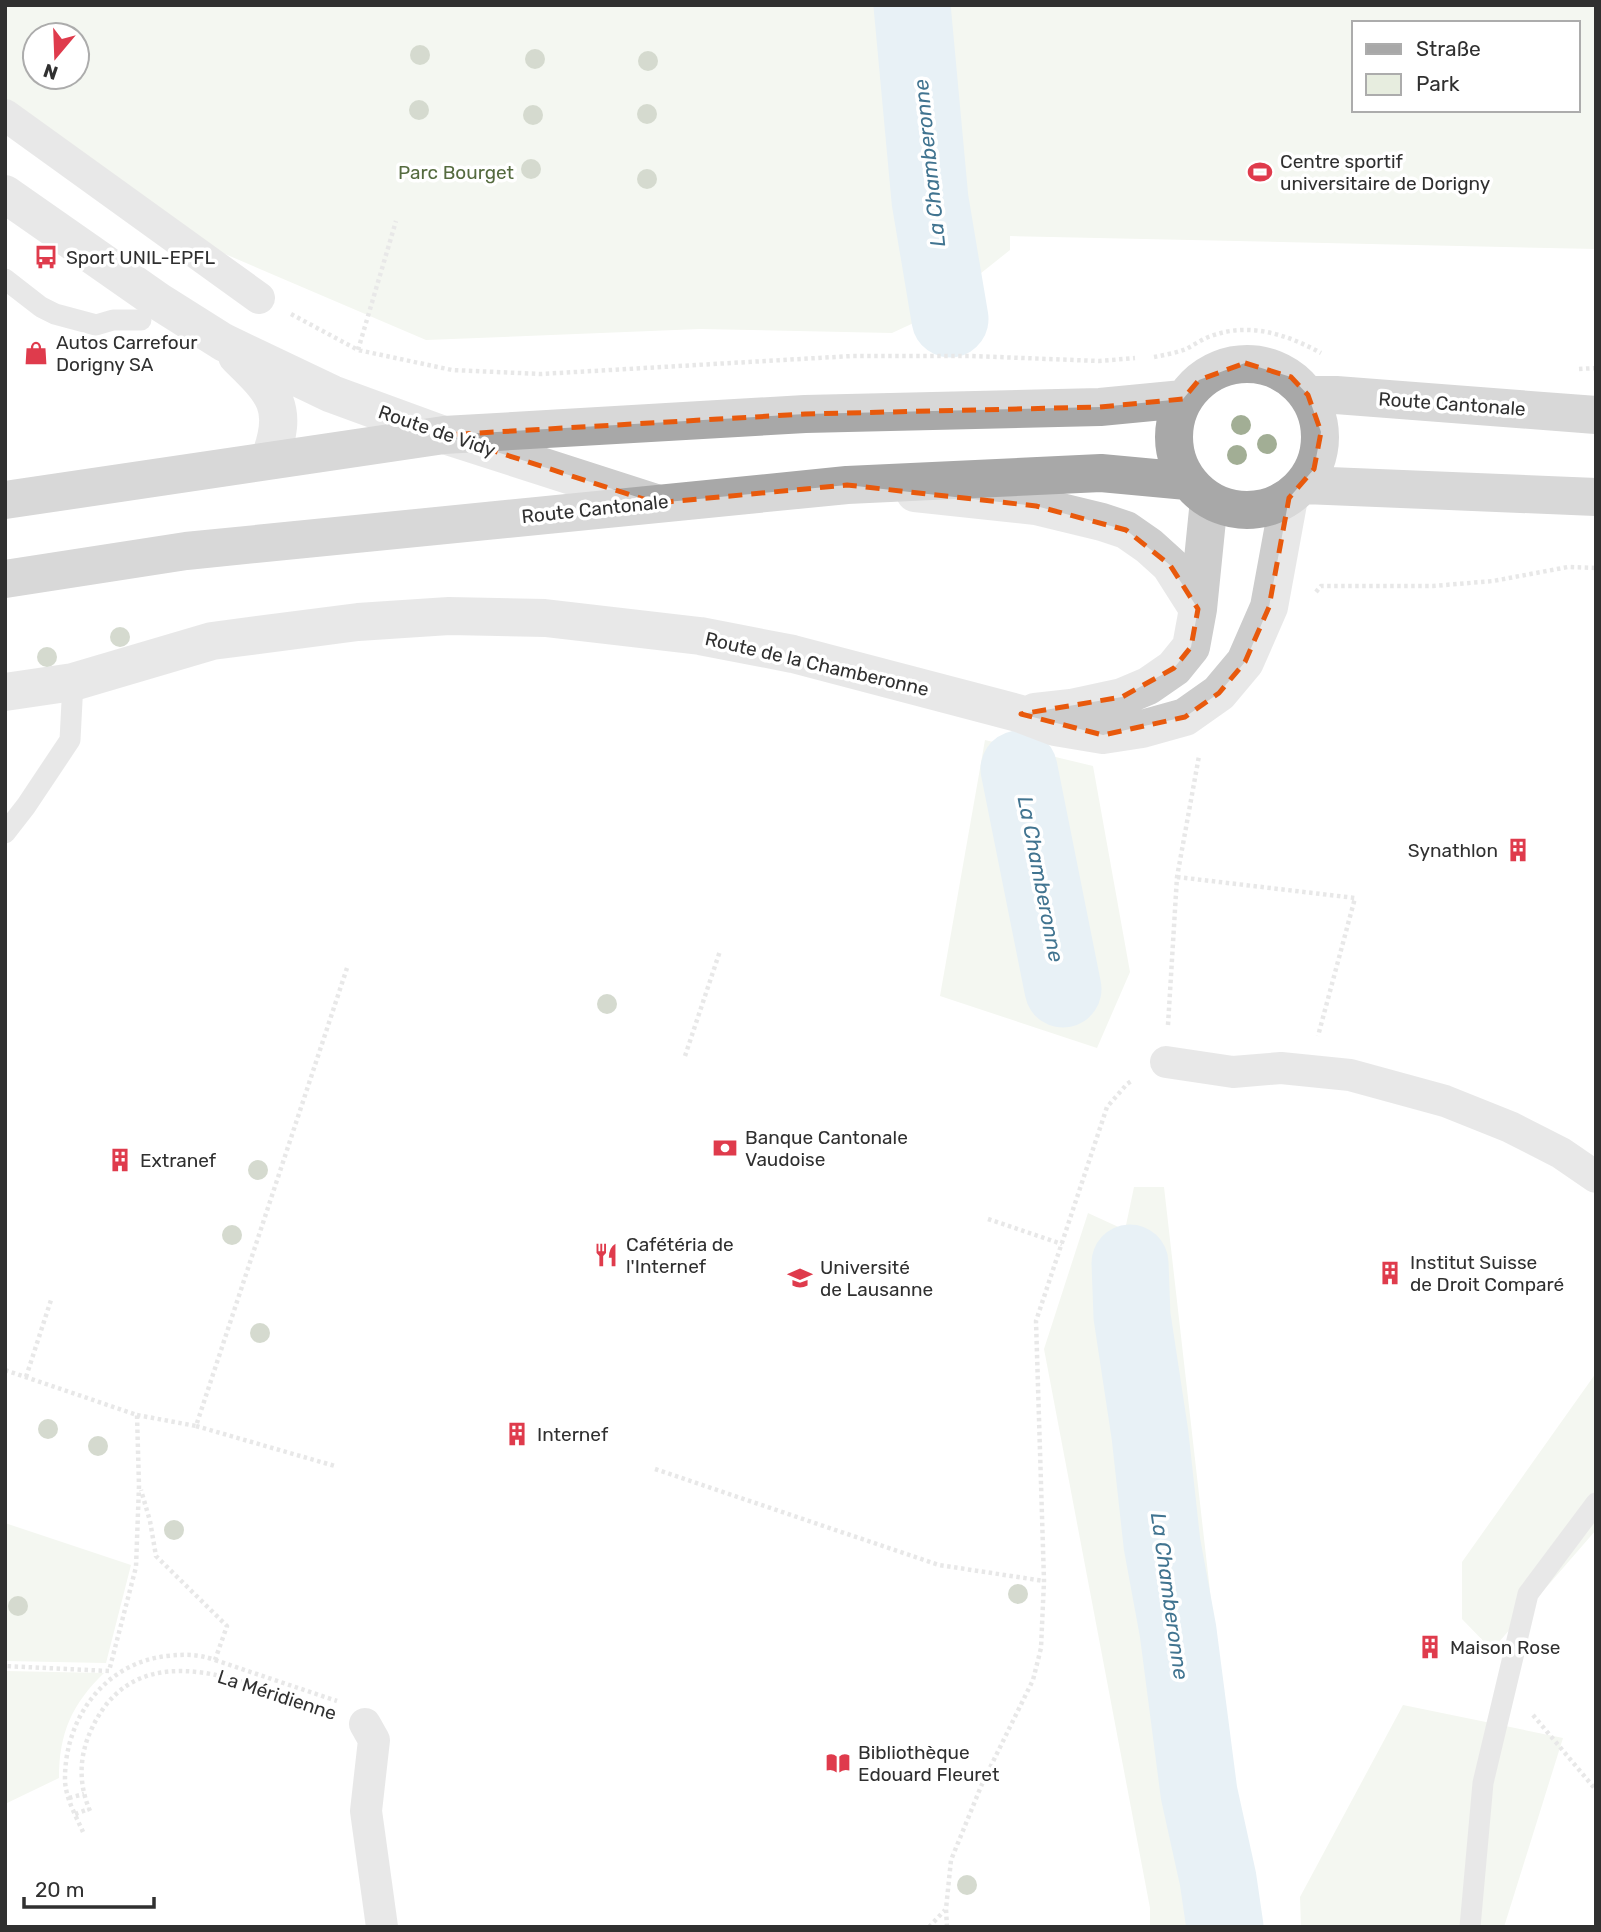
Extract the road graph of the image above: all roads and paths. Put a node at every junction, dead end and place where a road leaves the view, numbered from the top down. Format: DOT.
graph roads {
  1 [pos="5,115"];
  2 [pos="5,194"];
  3 [pos="396,221"];
  4 [pos="5,279"];
  5 [pos="259,298"];
  6 [pos="141,320"];
  7 [pos="223,342"];
  8 [pos="358,350"];
  9 [pos="1099,361"];
  10 [pos="1308,395"];
  11 [pos="1183,399"];
  12 [pos="1596,415"];
  13 [pos="444,435"];
  14 [pos="269,460"];
  15 [pos="847,485"];
  16 [pos="1198,491"];
  17 [pos="1296,492"];
  18 [pos="1596,497"];
  19 [pos="5,500"];
  20 [pos="656,503"];
  21 [pos="1596,568"];
  22 [pos="5,579"];
  23 [pos="1308,600"];
  24 [pos="1198,609"];
  25 [pos="73,682"];
  26 [pos="5,692"];
  27 [pos="1021,714"];
  28 [pos="1201,747"];
  29 [pos="5,833"];
  30 [pos="1177,877"];
  31 [pos="720,951"];
  32 [pos="347,968"];
  33 [pos="685,1056"];
  34 [pos="1166,1062"];
  35 [pos="1309,1071"];
  36 [pos="1596,1177"];
  37 [pos="988,1219"];
  38 [pos="1062,1244"];
  39 [pos="51,1300"];
  40 [pos="5,1370"];
  41 [pos="26,1377"];
  42 [pos="137,1415"];
  43 [pos="196,1426"];
  44 [pos="335,1466"];
  45 [pos="655,1468"];
  46 [pos="139,1486"];
  47 [pos="1596,1503"];
  48 [pos="1044,1581"];
  49 [pos="215,1660"];
  50 [pos="5,1666"];
  51 [pos="109,1671"];
  52 [pos="114,1676"];
  53 [pos="1506,1682"];
  54 [pos="354,1714"];
  55 [pos="1596,1790"];
  56 [pos="84,1794"];
  57 [pos="69,1798"];
  58 [pos="75,1814"];
  59 [pos="83,1832"];
  60 [pos="946,1909"];
  61 [pos="382,1927"];
  62 [pos="929,1927"];
  63 [pos="947,1927"];
  64 [pos="1470,1927"];
  1 -- 5 [label="street"];
  2 -- 7 [label="street, Route de Vidy"];
  3 -- 8 [label="path"];
  4 -- 6 [label="lane"];
  5 -- 8 [label="path"];
  7 -- 13 [label="street, Route de Vidy"];
  7 -- 14 [label="street, Route de Vidy"];
  8 -- 9 [label="path"];
  10 -- 11 [label="main road"];
  10 -- 12 [label="main road, Route Cantonale"];
  10 -- 17 [label="main road"];
  11 -- 13 [label="main road"];
  11 -- 16 [label="main road"];
  13 -- 14 [label="main road"];
  13 -- 20 [label="street, Route de Vidy"];
  14 -- 19 [label="main road"];
  15 -- 16 [label="main road, Route Cantonale"];
  15 -- 20 [label="main road, Route Cantonale"];
  15 -- 24 [label="street"];
  16 -- 17 [label="main road"];
  16 -- 24 [label="street, Route de la Chamberonne"];
  17 -- 18 [label="main road"];
  17 -- 27 [label="street, Route de la Chamberonne"];
  20 -- 22 [label="main road, Route Cantonale"];
  21 -- 23 [label="path"];
  24 -- 27 [label="street, Route de la Chamberonne"];
  25 -- 26 [label="street, Route de la Chamberonne"];
  25 -- 27 [label="street, Route de la Chamberonne"];
  25 -- 29 [label="lane"];
  28 -- 30 [label="path"];
  30 -- 34 [label="path"];
  30 -- 35 [label="path"];
  31 -- 33 [label="path"];
  32 -- 43 [label="path"];
  34 -- 35 [label="street"];
  34 -- 38 [label="path"];
  35 -- 36 [label="street"];
  37 -- 38 [label="path"];
  38 -- 48 [label="path"];
  39 -- 41 [label="path"];
  40 -- 41 [label="path"];
  41 -- 42 [label="path"];
  42 -- 43 [label="path"];
  42 -- 46 [label="path"];
  43 -- 44 [label="path"];
  45 -- 48 [label="path"];
  46 -- 49 [label="path"];
  46 -- 51 [label="path"];
  47 -- 53 [label="lane"];
  48 -- 60 [label="path"];
  49 -- 52 [label="path"];
  49 -- 54 [label="path"];
  50 -- 51 [label="path"];
  51 -- 52 [label="path"];
  52 -- 57 [label="path"];
  53 -- 55 [label="path"];
  53 -- 64 [label="lane"];
  54 -- 56 [label="path, La Méridienne"];
  54 -- 61 [label="street"];
  56 -- 57 [label="path"];
  56 -- 58 [label="path, La Méridienne"];
  57 -- 58 [label="path"];
  58 -- 59 [label="path"];
  60 -- 62 [label="path"];
  60 -- 63 [label="path"];
}
